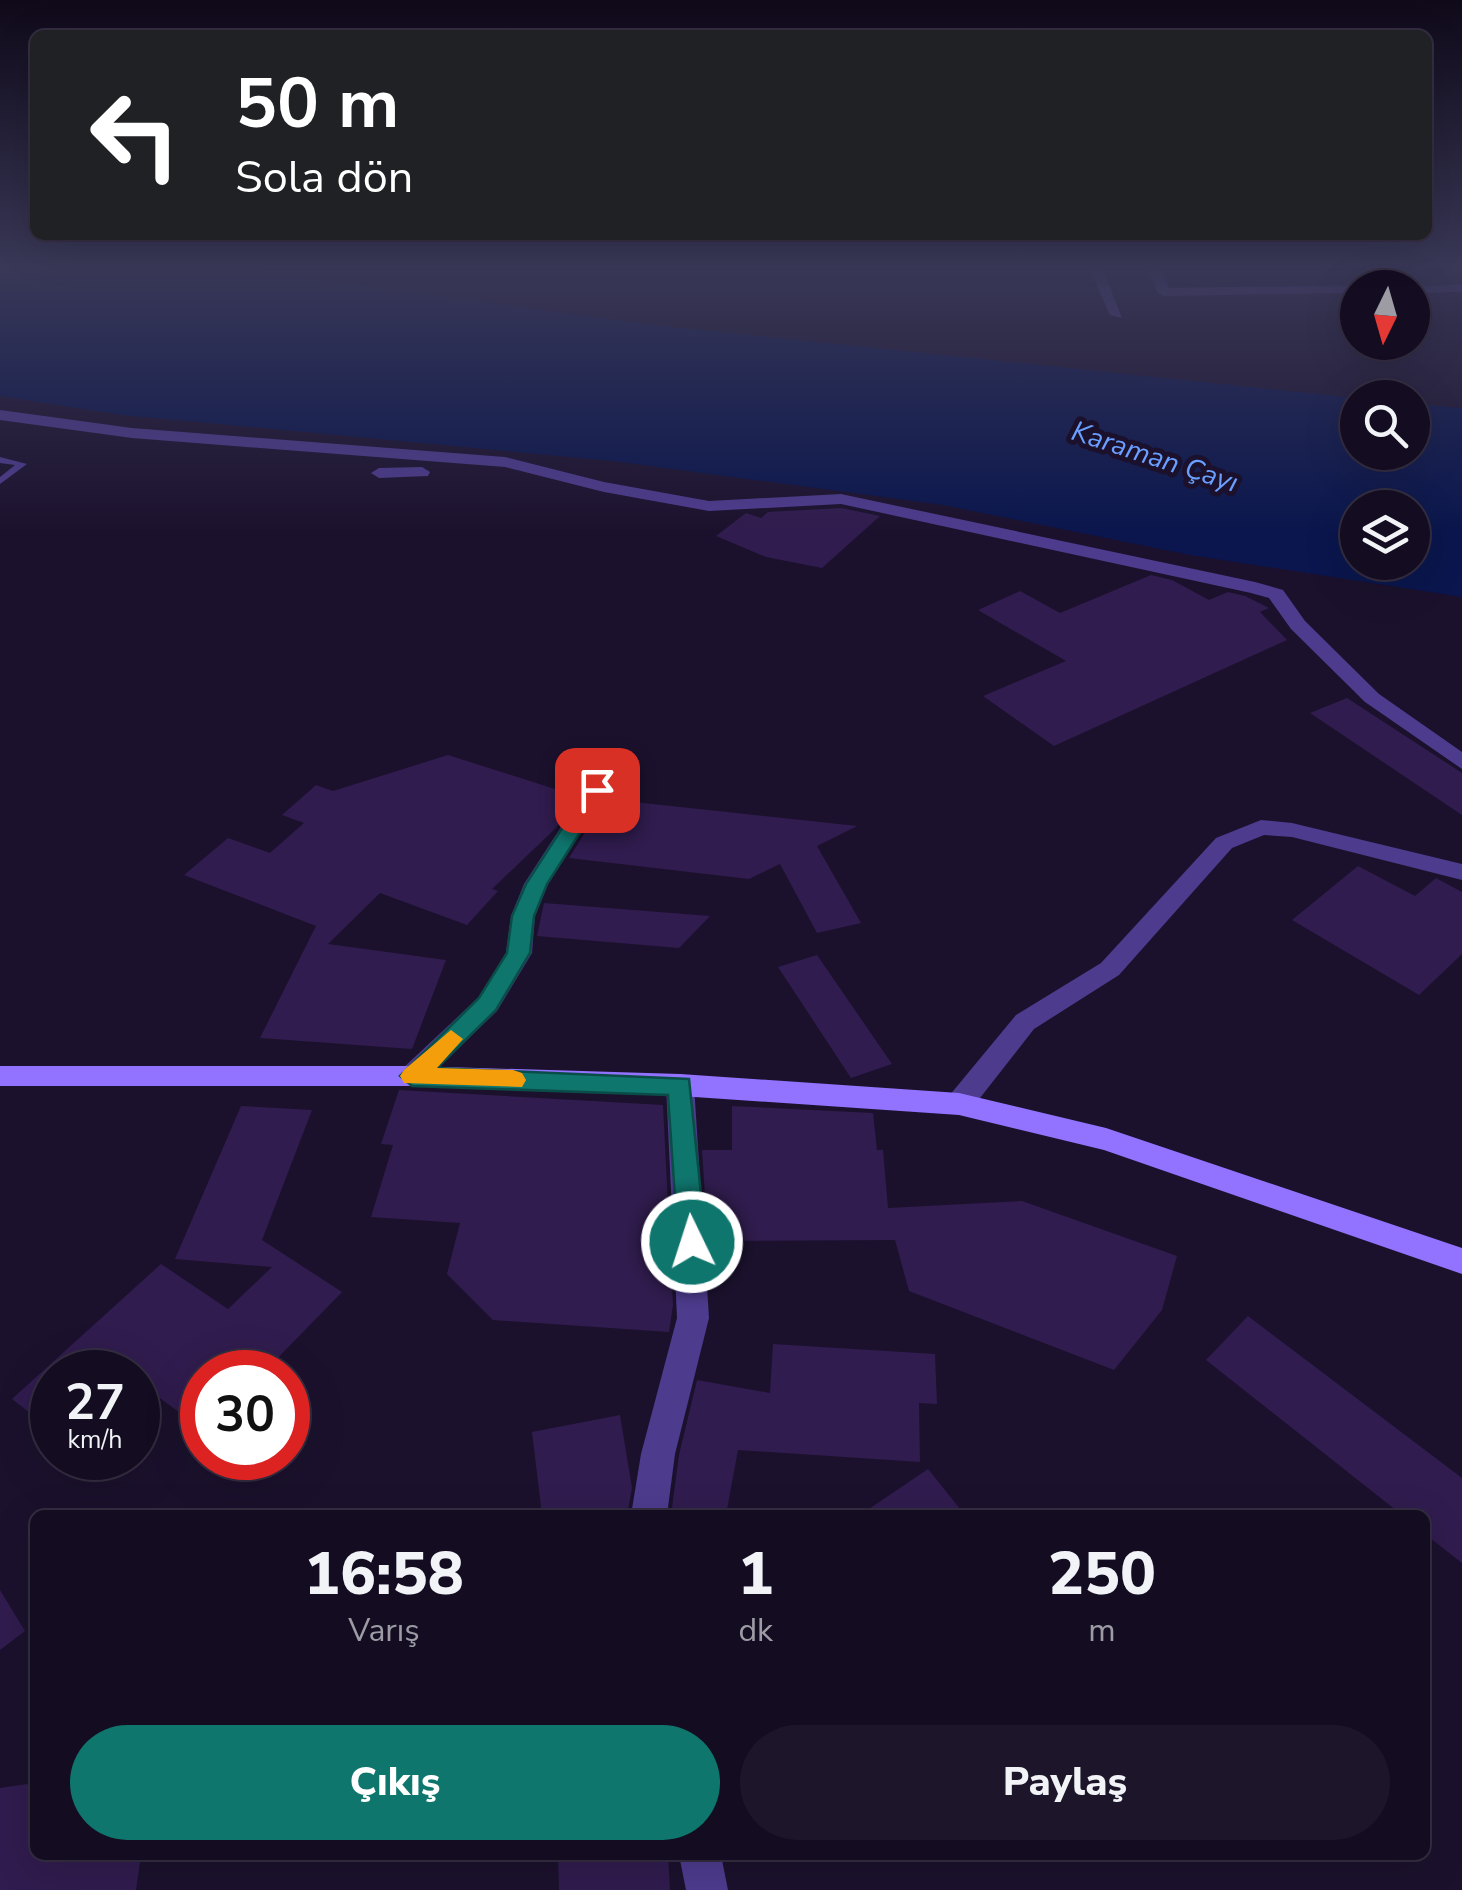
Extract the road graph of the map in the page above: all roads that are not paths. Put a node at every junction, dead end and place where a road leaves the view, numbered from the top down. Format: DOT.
graph roads {
  1 [pos="0,415"];
  2 [pos="410,455"];
  3 [pos="0,460"];
  4 [pos="422,472"];
  5 [pos="379,473"];
  6 [pos="0,481"];
  7 [pos="435,489"];
  8 [pos="1462,762"];
  9 [pos="597,790"];
  10 [pos="1462,872"];
  11 [pos="0,1076"];
  12 [pos="412,1076"];
  13 [pos="680,1086"];
  14 [pos="959,1104"];
  15 [pos="1462,1261"];
  16 [pos="650,1510"];
  17 [pos="701,1860"];
  18 [pos="707,1890"];
  1 -- 2 [label="street"];
  2 -- 4 [label="street"];
  2 -- 8 [label="street"];
  3 -- 6 [label="lane"];
  4 -- 5 [label="street"];
  4 -- 7 [label="street"];
  9 -- 12 [label="street"];
  10 -- 14 [label="street"];
  11 -- 12 [label="street"];
  12 -- 13 [label="street"];
  13 -- 14 [label="street"];
  13 -- 16 [label="street"];
  14 -- 15 [label="street"];
  17 -- 18 [label="street"];
}
